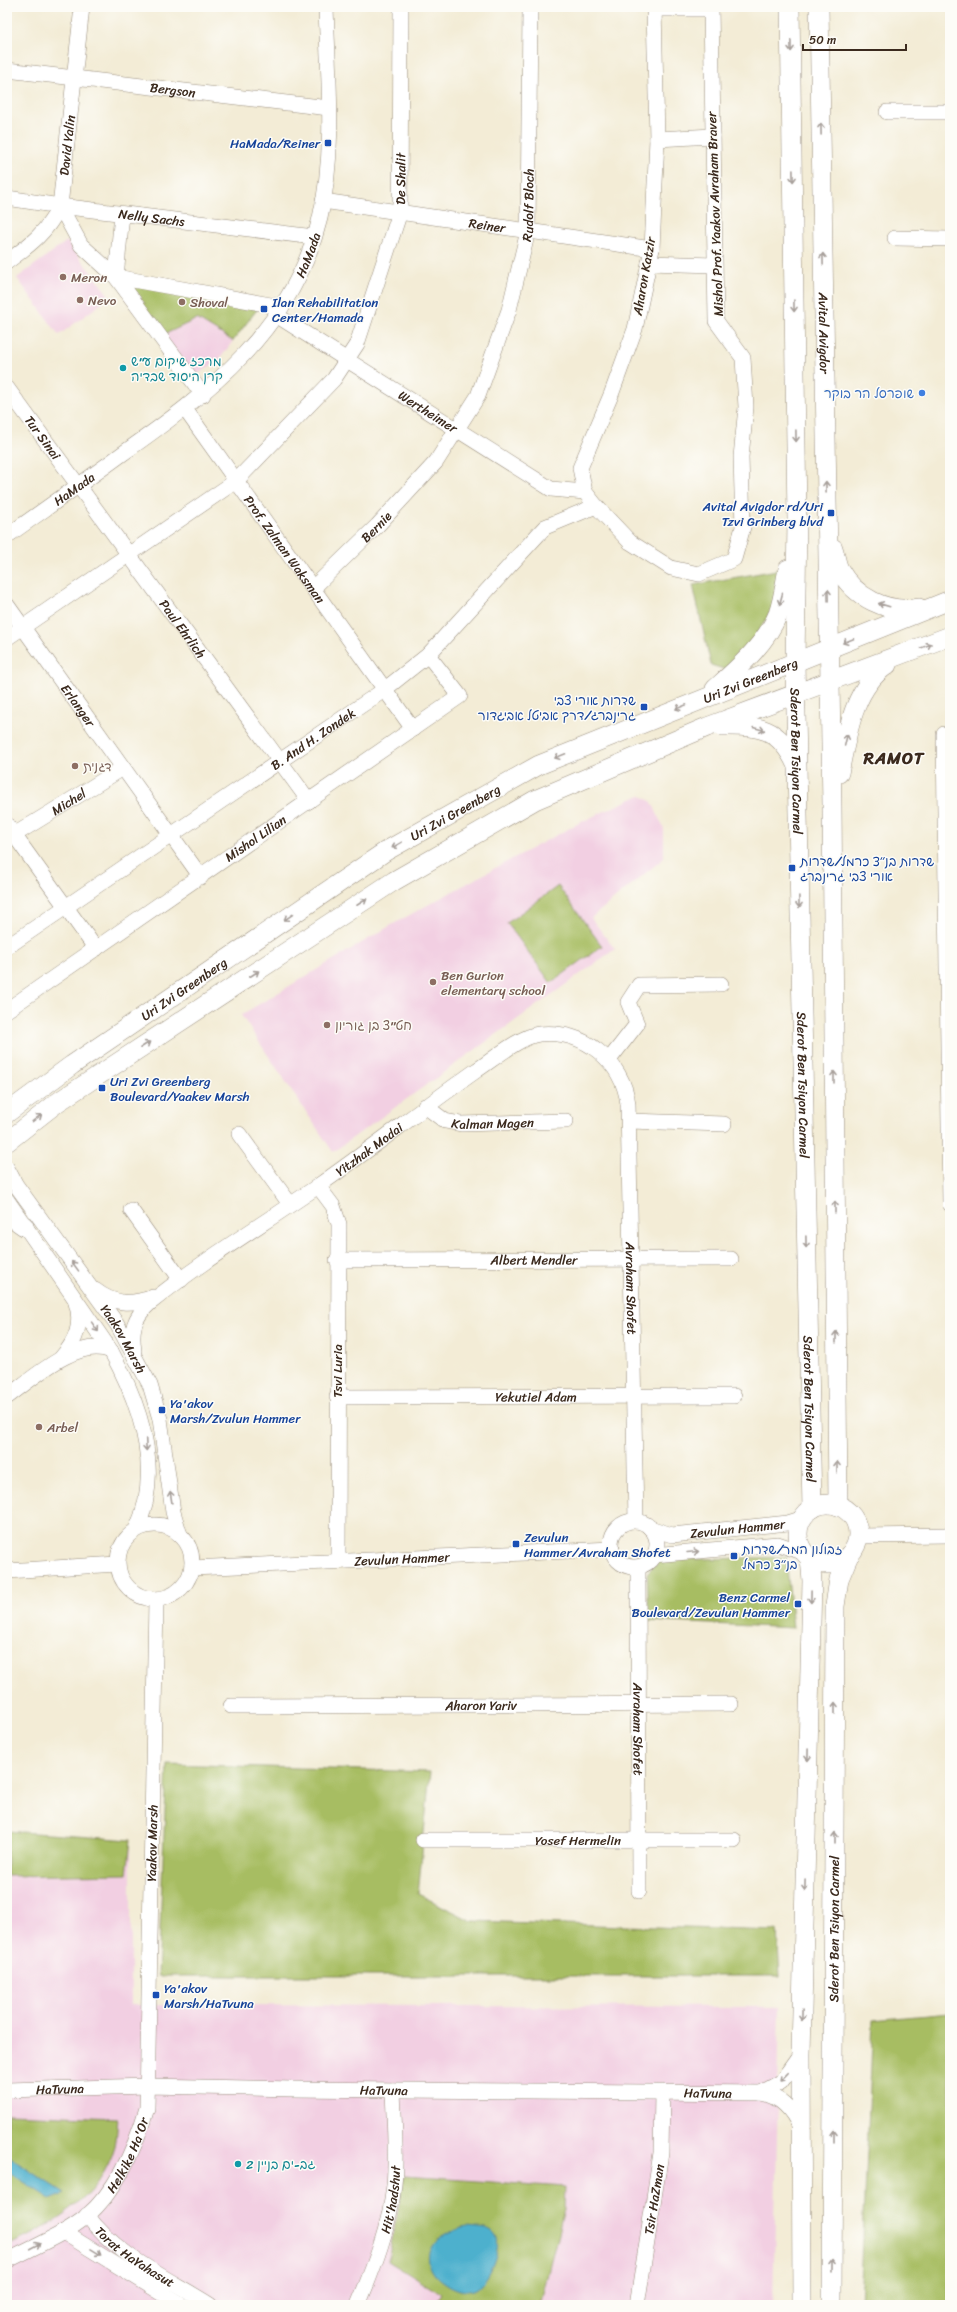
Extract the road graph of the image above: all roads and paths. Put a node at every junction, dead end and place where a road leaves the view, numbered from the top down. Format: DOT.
graph roads {
  1 [pos="82,7"];
  2 [pos="326,7"];
  3 [pos="401,7"];
  4 [pos="530,7"];
  5 [pos="790,7"];
  6 [pos="819,7"];
  7 [pos="654,8"];
  8 [pos="711,8"];
  9 [pos="7,70"];
  10 [pos="75,78"];
  11 [pos="329,108"];
  12 [pos="887,112"];
  13 [pos="950,112"];
  14 [pos="713,136"];
  15 [pos="657,139"];
  16 [pos="7,198"];
  17 [pos="323,201"];
  18 [pos="60,206"];
  19 [pos="400,212"];
  20 [pos="122,214"];
  21 [pos="528,231"];
  22 [pos="314,237"];
  23 [pos="894,238"];
  24 [pos="950,239"];
  25 [pos="650,256"];
  26 [pos="9,257"];
  27 [pos="714,265"];
  28 [pos="116,277"];
  29 [pos="279,311"];
  30 [pos="346,360"];
  31 [pos="7,388"];
  32 [pos="203,395"];
  33 [pos="185,409"];
  34 [pos="458,430"];
  35 [pos="236,481"];
  36 [pos="78,485"];
  37 [pos="585,492"];
  38 [pos="596,506"];
  39 [pos="798,520"];
  40 [pos="827,526"];
  41 [pos="7,536"];
  42 [pos="128,555"];
  43 [pos="313,588"];
  44 [pos="950,600"];
  45 [pos="7,605"];
  46 [pos="23,628"];
  47 [pos="950,636"];
  48 [pos="7,638"];
  49 [pos="829,648"];
  50 [pos="428,655"];
  51 [pos="902,655"];
  52 [pos="795,662"];
  53 [pos="830,683"];
  54 [pos="384,690"];
  55 [pos="796,694"];
  56 [pos="708,696"];
  57 [pos="707,727"];
  58 [pos="413,729"];
  59 [pos="944,734"];
  60 [pos="279,762"];
  61 [pos="796,765"];
  62 [pos="123,768"];
  63 [pos="309,801"];
  64 [pos="832,805"];
  65 [pos="11,830"];
  66 [pos="171,835"];
  67 [pos="201,877"];
  68 [pos="66,907"];
  69 [pos="7,947"];
  70 [pos="96,949"];
  71 [pos="721,984"];
  72 [pos="7,1010"];
  73 [pos="584,1041"];
  74 [pos="609,1060"];
  75 [pos="950,1079"];
  76 [pos="425,1106"];
  77 [pos="7,1113"];
  78 [pos="629,1120"];
  79 [pos="566,1121"];
  80 [pos="724,1124"];
  81 [pos="239,1134"];
  82 [pos="7,1142"];
  83 [pos="7,1168"];
  84 [pos="318,1186"];
  85 [pos="7,1200"];
  86 [pos="290,1204"];
  87 [pos="950,1204"];
  88 [pos="131,1210"];
  89 [pos="7,1214"];
  90 [pos="24,1226"];
  91 [pos="631,1259"];
  92 [pos="731,1259"];
  93 [pos="337,1260"];
  94 [pos="182,1280"];
  95 [pos="88,1284"];
  96 [pos="161,1294"];
  97 [pos="74,1298"];
  98 [pos="111,1351"];
  99 [pos="134,1351"];
  100 [pos="59,1361"];
  101 [pos="634,1396"];
  102 [pos="734,1396"];
  103 [pos="7,1397"];
  104 [pos="337,1398"];
  105 [pos="838,1506"];
  106 [pos="806,1514"];
  107 [pos="636,1521"];
  108 [pos="650,1528"];
  109 [pos="136,1530"];
  110 [pos="180,1535"];
  111 [pos="950,1535"];
  112 [pos="858,1536"];
  113 [pos="612,1548"];
  114 [pos="654,1555"];
  115 [pos="849,1555"];
  116 [pos="808,1556"];
  117 [pos="338,1561"];
  118 [pos="117,1564"];
  119 [pos="638,1567"];
  120 [pos="192,1568"];
  121 [pos="7,1571"];
  122 [pos="156,1600"];
  123 [pos="639,1704"];
  124 [pos="731,1704"];
  125 [pos="230,1706"];
  126 [pos="423,1840"];
  127 [pos="639,1840"];
  128 [pos="734,1840"];
  129 [pos="639,1891"];
  130 [pos="801,2054"];
  131 [pos="148,2086"];
  132 [pos="7,2090"];
  133 [pos="393,2090"];
  134 [pos="662,2093"];
  135 [pos="761,2093"];
  136 [pos="800,2127"];
  137 [pos="87,2215"];
  138 [pos="63,2232"];
  139 [pos="7,2261"];
  140 [pos="180,2305"];
  141 [pos="210,2305"];
  142 [pos="358,2305"];
  143 [pos="637,2305"];
  144 [pos="802,2305"];
  145 [pos="832,2305"];
  1 -- 10 [label="street, David Yalin"];
  2 -- 11 [label="street, HaMada"];
  3 -- 19 [label="street, De Shalit"];
  4 -- 21 [label="street, Rudolf Bloch"];
  5 -- 39 [label="main road, one-way"];
  40 -- 6 [label="main road, Avital Avigdor, one-way"];
  7 -- 8 [label="street"];
  7 -- 15 [label="street, Aharon Katzir"];
  8 -- 14 [label="street, Mishol Prof. Yaakov Avraham Braver"];
  9 -- 10 [label="street, Bergson"];
  10 -- 11 [label="street, Bergson"];
  10 -- 18 [label="street, David Yalin"];
  11 -- 17 [label="street, HaMada"];
  12 -- 13 [label="street"];
  14 -- 15 [label="street"];
  14 -- 27 [label="street, Mishol Prof. Yaakov Avraham Braver"];
  15 -- 25 [label="street, Aharon Katzir"];
  16 -- 18 [label="street, Nelly Sachs"];
  17 -- 19 [label="street, Reiner"];
  17 -- 22 [label="street, HaMada"];
  18 -- 20 [label="street, Nelly Sachs"];
  18 -- 26 [label="street, David Yalin"];
  18 -- 28 [label="street"];
  19 -- 21 [label="street, Reiner"];
  19 -- 30 [label="street, De Shalit"];
  20 -- 22 [label="street, Nelly Sachs"];
  20 -- 28 [label="street"];
  21 -- 25 [label="street, Reiner"];
  21 -- 34 [label="street, Rudolf Bloch"];
  22 -- 29 [label="street, HaMada"];
  23 -- 24 [label="street"];
  25 -- 27 [label="street, Reiner"];
  25 -- 37 [label="street, Aharon Katzir"];
  27 -- 38 [label="street, Mishol Prof. Yaakov Avraham Braver"];
  28 -- 29 [label="street"];
  28 -- 32 [label="street"];
  29 -- 30 [label="street, Wertheimer"];
  29 -- 32 [label="street, HaMada"];
  30 -- 34 [label="street, Wertheimer"];
  30 -- 35 [label="street, De Shalit"];
  31 -- 36 [label="street, Tur Sinai"];
  32 -- 33 [label="street, HaMada"];
  33 -- 35 [label="street, Prof. Zalman Waksman"];
  33 -- 36 [label="street, HaMada"];
  34 -- 37 [label="street, Wertheimer"];
  34 -- 43 [label="street, Bernie"];
  35 -- 42 [label="street"];
  35 -- 43 [label="street, Prof. Zalman Waksman"];
  36 -- 41 [label="street, HaMada"];
  36 -- 42 [label="street, Tur Sinai"];
  37 -- 38 [label="street, Aharon Katzir"];
  38 -- 50 [label="street, B. And H. Zondek"];
  39 -- 52 [label="main road"];
  39 -- 56 [label="main road, one-way"];
  44 -- 40 [label="main road, one-way"];
  49 -- 40 [label="main road, Avital Avigdor, one-way"];
  42 -- 46 [label="street"];
  42 -- 60 [label="street, Paul Ehrlich"];
  43 -- 54 [label="street, Prof. Zalman Waksman"];
  44 -- 49 [label="main road, Uri Zvi Greenberg, one-way"];
  45 -- 46 [label="street, Erlanger"];
  46 -- 48 [label="street"];
  46 -- 62 [label="street, Erlanger"];
  51 -- 47 [label="main road, Uri Zvi Greenberg, one-way"];
  49 -- 52 [label="main road, Uri Zvi Greenberg"];
  49 -- 53 [label="main road, Avital Avigdor"];
  50 -- 54 [label="street, B. And H. Zondek"];
  50 -- 58 [label="street, Mishol Lilian"];
  51 -- 53 [label="main road, Uri Zvi Greenberg"];
  64 -- 51 [label="main road, one-way"];
  52 -- 55 [label="main road, Sderot Ben Tsiyon Carmel"];
  52 -- 56 [label="main road, Uri Zvi Greenberg"];
  53 -- 55 [label="main road, Uri Zvi Greenberg"];
  53 -- 64 [label="main road, Sderot Ben Tsiyon Carmel"];
  54 -- 58 [label="street, Prof. Zalman Waksman"];
  54 -- 60 [label="street, B. And H. Zondek"];
  55 -- 57 [label="main road, Uri Zvi Greenberg"];
  55 -- 61 [label="main road, Sderot Ben Tsiyon Carmel"];
  56 -- 77 [label="main road, Uri Zvi Greenberg, one-way"];
  57 -- 61 [label="main road, one-way"];
  82 -- 57 [label="main road, Uri Zvi Greenberg, one-way"];
  58 -- 63 [label="street, Mishol Lilian"];
  59 -- 75 [label="street"];
  60 -- 63 [label="street, Paul Ehrlich"];
  60 -- 66 [label="street, B. And H. Zondek"];
  61 -- 106 [label="main road, Sderot Ben Tsiyon Carmel, one-way"];
  62 -- 65 [label="street, Michel"];
  62 -- 66 [label="street, Erlanger"];
  63 -- 67 [label="street, Mishol Lilian"];
  105 -- 64 [label="main road, Sderot Ben Tsiyon Carmel, one-way"];
  65 -- 68 [label="street"];
  66 -- 67 [label="street, Erlanger"];
  66 -- 68 [label="street, B. And H. Zondek"];
  67 -- 70 [label="street, Mishol Lilian"];
  68 -- 69 [label="street, B. And H. Zondek"];
  68 -- 70 [label="street"];
  70 -- 72 [label="street, Mishol Lilian"];
  71 -- 74 [label="street"];
  73 -- 74 [label="street, Avraham Shofet"];
  73 -- 76 [label="street, Yitzhak Modai"];
  74 -- 78 [label="street, Avraham Shofet"];
  75 -- 87 [label="street"];
  76 -- 79 [label="street, Kalman Magen"];
  76 -- 84 [label="street, Yitzhak Modai"];
  78 -- 80 [label="street"];
  78 -- 91 [label="street, Avraham Shofet"];
  81 -- 86 [label="street"];
  95 -- 83 [label="street, Yaakov Marsh, one-way"];
  84 -- 86 [label="street, Yitzhak Modai"];
  84 -- 93 [label="street, Tsvi Luria"];
  85 -- 90 [label="street, Yaakov Marsh"];
  86 -- 94 [label="street, Yitzhak Modai"];
  88 -- 94 [label="street"];
  89 -- 90 [label="main road"];
  90 -- 97 [label="street, Yaakov Marsh"];
  91 -- 92 [label="street, Albert Mendler"];
  91 -- 93 [label="street, Albert Mendler"];
  91 -- 101 [label="street, Avraham Shofet"];
  93 -- 104 [label="street, Tsvi Luria"];
  94 -- 96 [label="street, Yitzhak Modai"];
  95 -- 96 [label="street, Yitzhak Modai"];
  95 -- 99 [label="street, Yaakov Marsh"];
  96 -- 99 [label="street, Yitzhak Modai"];
  97 -- 98 [label="street, Yaakov Marsh, one-way"];
  97 -- 100 [label="street"];
  98 -- 100 [label="street"];
  98 -- 109 [label="street, Yaakov Marsh, one-way"];
  110 -- 99 [label="street, Yaakov Marsh, one-way"];
  100 -- 103 [label="street"];
  101 -- 102 [label="street, Yekutiel Adam"];
  101 -- 104 [label="street, Yekutiel Adam"];
  101 -- 107 [label="street, Avraham Shofet"];
  104 -- 117 [label="street, Tsvi Luria"];
  105 -- 106 [label="main road"];
  105 -- 112 [label="main road"];
  106 -- 108 [label="street, Zevulun Hammer"];
  106 -- 116 [label="main road"];
  107 -- 108 [label="street"];
  107 -- 113 [label="street"];
  108 -- 114 [label="street"];
  109 -- 110 [label="street"];
  109 -- 118 [label="street"];
  110 -- 120 [label="street"];
  111 -- 112 [label="street"];
  112 -- 115 [label="main road"];
  113 -- 117 [label="street, Zevulun Hammer"];
  113 -- 119 [label="street"];
  114 -- 116 [label="street, Zevulun Hammer, one-way"];
  114 -- 119 [label="street"];
  115 -- 116 [label="main road"];
  145 -- 115 [label="main road, Sderot Ben Tsiyon Carmel, one-way"];
  116 -- 130 [label="main road, one-way"];
  117 -- 120 [label="street, Zevulun Hammer"];
  118 -- 121 [label="street"];
  118 -- 122 [label="street"];
  119 -- 123 [label="street, Avraham Shofet"];
  120 -- 122 [label="street"];
  122 -- 131 [label="street, Yaakov Marsh"];
  123 -- 124 [label="street, Aharon Yariv"];
  123 -- 125 [label="street, Aharon Yariv"];
  123 -- 127 [label="street, Avraham Shofet"];
  126 -- 127 [label="street, Yosef Hermelin"];
  127 -- 128 [label="street, Yosef Hermelin"];
  127 -- 129 [label="street, Avraham Shofet"];
  130 -- 135 [label="street, HaTvuna, one-way"];
  130 -- 136 [label="main road"];
  131 -- 132 [label="street, HaTvuna"];
  131 -- 133 [label="street, HaTvuna"];
  131 -- 137 [label="street, Helkike Ha'Or"];
  133 -- 134 [label="street, HaTvuna"];
  133 -- 142 [label="street, Hit'hadshut"];
  134 -- 135 [label="street, HaTvuna"];
  134 -- 143 [label="street, Tsir HaZman"];
  135 -- 136 [label="street, HaTvuna"];
  136 -- 144 [label="main road"];
  137 -- 138 [label="street, Helkike Ha'Or"];
  137 -- 141 [label="street, Torat HaYahasut"];
  139 -- 138 [label="street, one-way"];
  138 -- 140 [label="street, Torat HaYahasut, one-way"];
}
